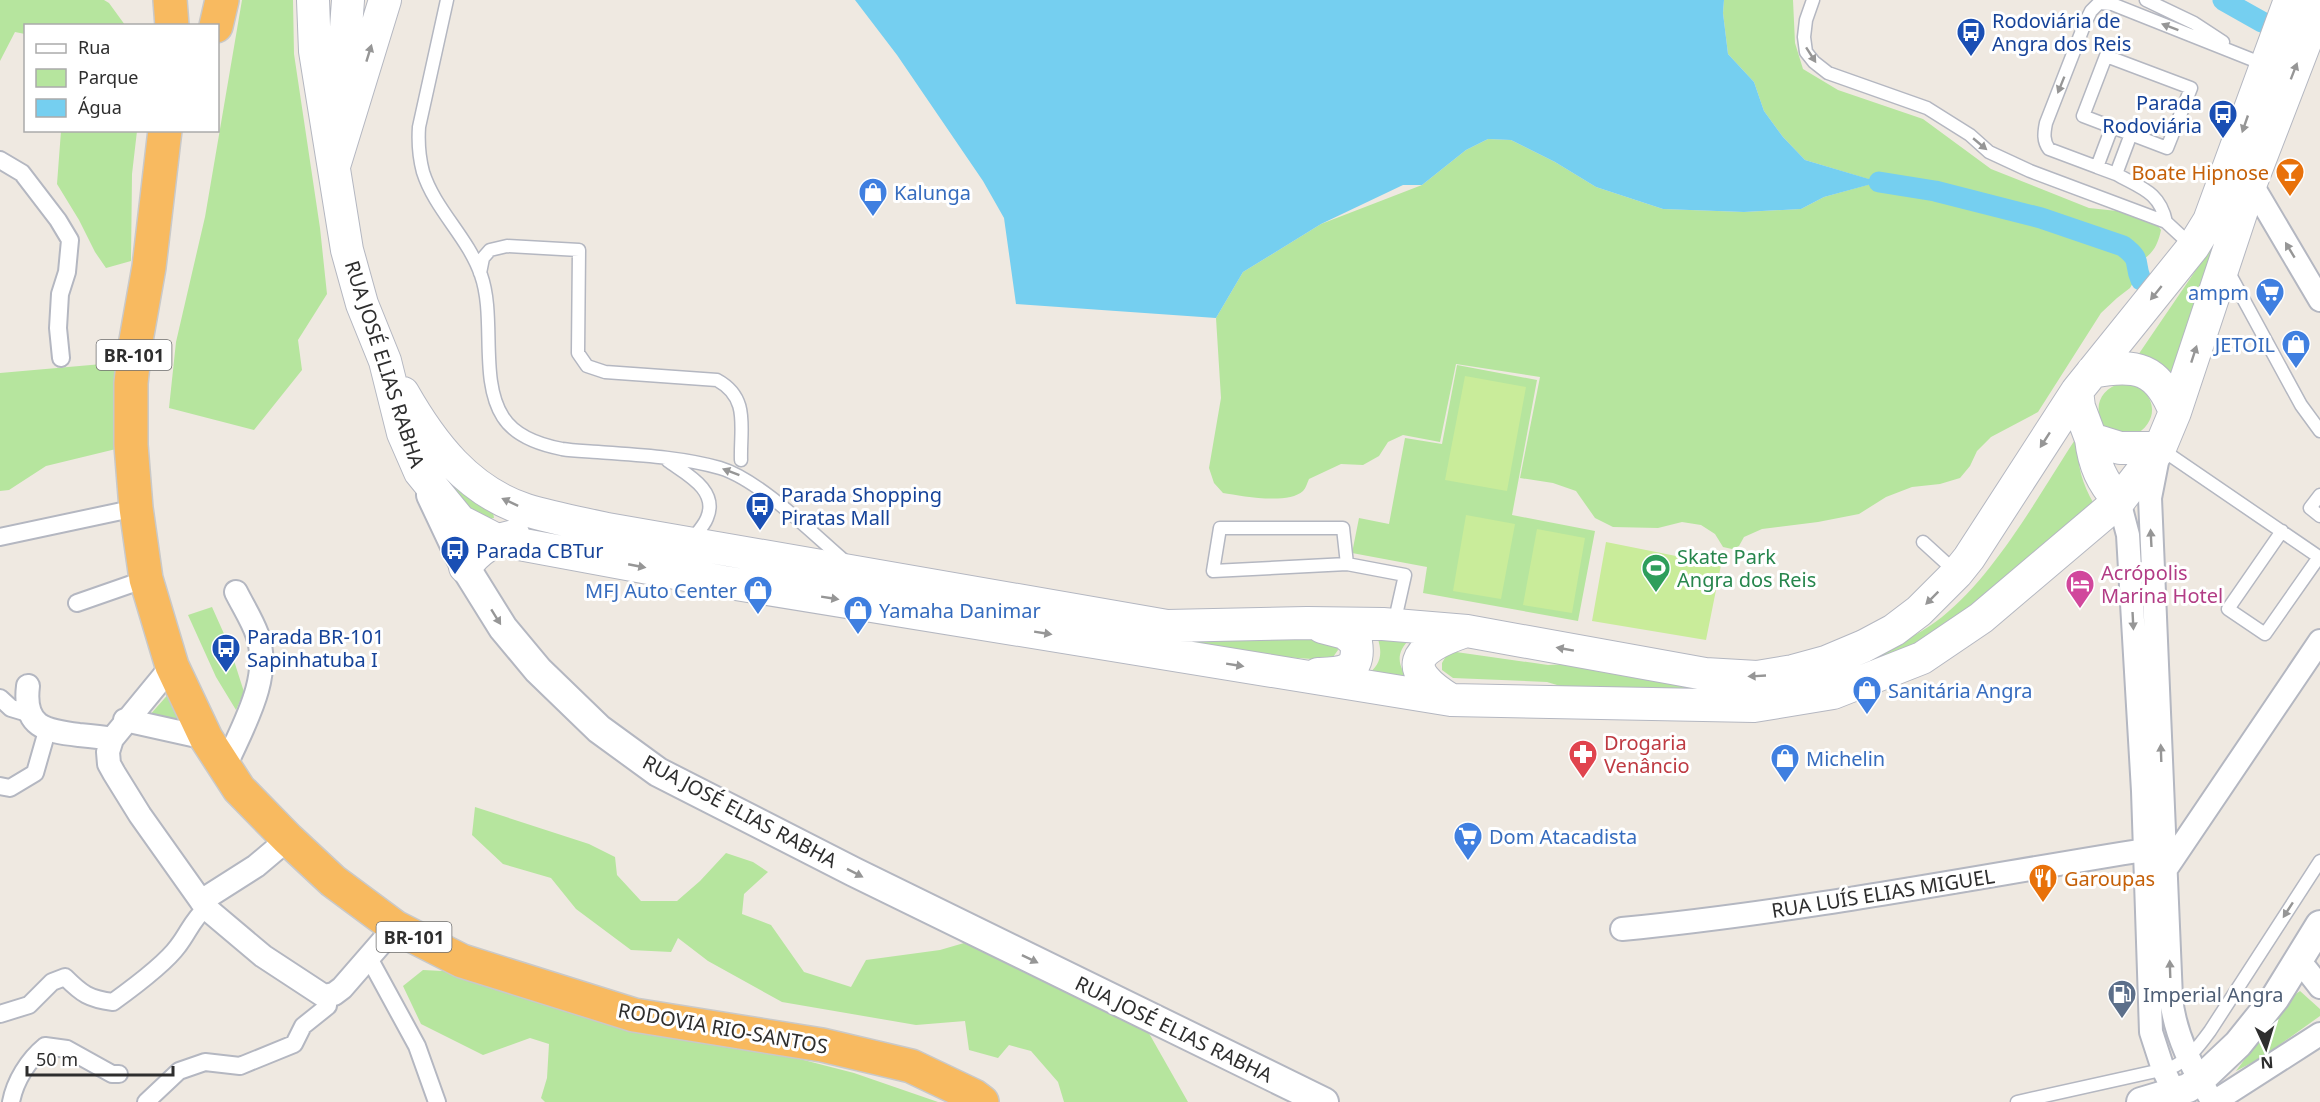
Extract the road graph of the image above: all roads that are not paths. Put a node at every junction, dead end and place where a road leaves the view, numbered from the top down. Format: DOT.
graph roads {
  1 [pos="170,0"];
  2 [pos="222,0"];
  3 [pos="313,0"];
  4 [pos="385,0"];
  5 [pos="447,0"];
  6 [pos="1813,0"];
  7 [pos="2146,0"];
  8 [pos="358,3"];
  9 [pos="2284,3"];
  10 [pos="2320,4"];
  11 [pos="172,24"];
  12 [pos="216,24"];
  13 [pos="314,44"];
  14 [pos="2254,62"];
  15 [pos="2112,127"];
  16 [pos="165,132"];
  17 [pos="186,132"];
  18 [pos="2131,134"];
  19 [pos="2265,145"];
  20 [pos="0,160"];
  21 [pos="2097,167"];
  22 [pos="333,169"];
  23 [pos="2116,174"];
  24 [pos="2251,183"];
  25 [pos="2166,222"];
  26 [pos="2193,247"];
  27 [pos="2224,263"];
  28 [pos="149,267"];
  29 [pos="480,273"];
  30 [pos="2320,300"];
  31 [pos="60,357"];
  32 [pos="385,361"];
  33 [pos="2084,382"];
  34 [pos="2175,412"];
  35 [pos="2320,431"];
  36 [pos="2091,439"];
  37 [pos="2160,448"];
  38 [pos="664,458"];
  39 [pos="741,460"];
  40 [pos="420,472"];
  41 [pos="2320,495"];
  42 [pos="2119,501"];
  43 [pos="136,508"];
  44 [pos="2320,516"];
  45 [pos="607,529"];
  46 [pos="2282,531"];
  47 [pos="0,537"];
  48 [pos="497,540"];
  49 [pos="1923,542"];
  50 [pos="690,543"];
  51 [pos="1347,564"];
  52 [pos="465,567"];
  53 [pos="859,573"];
  54 [pos="1957,573"];
  55 [pos="146,579"];
  56 [pos="236,592"];
  57 [pos="77,603"];
  58 [pos="1307,623"];
  59 [pos="1393,625"];
  60 [pos="1467,631"];
  61 [pos="2320,641"];
  62 [pos="172,666"];
  63 [pos="1299,676"];
  64 [pos="28,686"];
  65 [pos="0,698"];
  66 [pos="1451,700"];
  67 [pos="30,714"];
  68 [pos="126,720"];
  69 [pos="47,731"];
  70 [pos="206,738"];
  71 [pos="112,739"];
  72 [pos="225,767"];
  73 [pos="0,786"];
  74 [pos="2153,791"];
  75 [pos="288,839"];
  76 [pos="2144,850"];
  77 [pos="2320,861"];
  78 [pos="2166,869"];
  79 [pos="204,904"];
  80 [pos="2320,925"];
  81 [pos="395,927"];
  82 [pos="1622,929"];
  83 [pos="369,958"];
  84 [pos="2312,975"];
  85 [pos="322,995"];
  86 [pos="0,1014"];
  87 [pos="2320,1034"];
  88 [pos="119,1074"];
  89 [pos="2200,1078"];
  90 [pos="2170,1082"];
  91 [pos="2039,1100"];
  92 [pos="11,1102"];
  93 [pos="146,1102"];
  94 [pos="437,1102"];
  95 [pos="982,1102"];
  96 [pos="1324,1102"];
  97 [pos="2017,1102"];
  98 [pos="2141,1102"];
  1 -- 11 [label="highway"];
  2 -- 12 [label="highway"];
  3 -- 13 [label="main road, RUA JOSÉ ELIAS RABHA"];
  22 -- 4 [label="main road, one-way"];
  5 -- 29 [label="lane"];
  6 -- 25 [label="lane, one-way"];
  7 -- 14 [label="lane"];
  8 -- 13 [label="main road"];
  8 -- 22 [label="main road, RUA JOSÉ ELIAS RABHA"];
  9 -- 14 [label="main road"];
  19 -- 10 [label="main road, one-way"];
  13 -- 22 [label="main road, RUA JOSÉ ELIAS RABHA"];
  14 -- 19 [label="main road"];
  14 -- 21 [label="lane, one-way"];
  14 -- 26 [label="main road, one-way"];
  15 -- 18 [label="lane"];
  15 -- 18 [label="lane"];
  15 -- 21 [label="lane"];
  16 -- 28 [label="highway, RODOVIA RIO-SANTOS / BR-101"];
  17 -- 28 [label="highway, RODOVIA RIO-SANTOS / BR-101"];
  18 -- 23 [label="lane"];
  19 -- 24 [label="main road"];
  20 -- 31 [label="street"];
  21 -- 23 [label="lane"];
  22 -- 32 [label="main road, RUA JOSÉ ELIAS RABHA"];
  23 -- 25 [label="lane"];
  24 -- 27 [label="main road"];
  30 -- 24 [label="street, one-way"];
  25 -- 26 [label="lane"];
  26 -- 33 [label="main road, one-way"];
  34 -- 27 [label="main road, one-way"];
  27 -- 35 [label="lane"];
  28 -- 43 [label="highway, RODOVIA RIO-SANTOS / BR-101"];
  29 -- 38 [label="lane"];
  29 -- 39 [label="lane"];
  32 -- 40 [label="main road, RUA JOSÉ ELIAS RABHA"];
  45 -- 32 [label="main road, one-way"];
  33 -- 34 [label="main road"];
  33 -- 36 [label="main road"];
  33 -- 54 [label="main road, one-way"];
  34 -- 37 [label="main road"];
  36 -- 37 [label="main road"];
  36 -- 42 [label="main road"];
  37 -- 42 [label="main road"];
  37 -- 46 [label="lane"];
  74 -- 37 [label="street, one-way"];
  38 -- 50 [label="lane"];
  53 -- 38 [label="lane, one-way"];
  40 -- 48 [label="main road"];
  40 -- 52 [label="street, RUA JOSÉ ELIAS RABHA"];
  41 -- 44 [label="lane"];
  42 -- 66 [label="main road"];
  42 -- 74 [label="street, one-way"];
  43 -- 47 [label="street"];
  43 -- 55 [label="highway, RODOVIA RIO-SANTOS / BR-101"];
  45 -- 48 [label="main road"];
  45 -- 50 [label="main road"];
  46 -- 46 [label="lane"];
  48 -- 52 [label="main road"];
  48 -- 63 [label="main road, one-way"];
  49 -- 54 [label="lane"];
  50 -- 53 [label="main road"];
  51 -- 51 [label="lane"];
  51 -- 59 [label="lane"];
  52 -- 96 [label="street, RUA JOSÉ ELIAS RABHA, one-way"];
  53 -- 58 [label="main road"];
  54 -- 60 [label="main road, one-way"];
  55 -- 57 [label="street"];
  55 -- 62 [label="highway, RODOVIA RIO-SANTOS / BR-101"];
  56 -- 72 [label="street"];
  58 -- 59 [label="main road"];
  58 -- 63 [label="main road"];
  59 -- 60 [label="main road"];
  60 -- 66 [label="main road"];
  61 -- 78 [label="street"];
  62 -- 68 [label="street"];
  62 -- 70 [label="highway, RODOVIA RIO-SANTOS / BR-101"];
  63 -- 66 [label="main road"];
  64 -- 67 [label="street"];
  65 -- 67 [label="street"];
  67 -- 69 [label="street"];
  68 -- 70 [label="street"];
  68 -- 71 [label="street"];
  69 -- 71 [label="street"];
  69 -- 73 [label="street"];
  70 -- 72 [label="highway, RODOVIA RIO-SANTOS / BR-101"];
  71 -- 79 [label="street"];
  72 -- 75 [label="highway, RODOVIA RIO-SANTOS / BR-101"];
  74 -- 76 [label="street"];
  74 -- 78 [label="street"];
  75 -- 79 [label="street"];
  75 -- 81 [label="highway, RODOVIA RIO-SANTOS / BR-101"];
  76 -- 82 [label="street, RUA LUÍS ELIAS MIGUEL"];
  76 -- 90 [label="street"];
  77 -- 89 [label="lane, one-way"];
  89 -- 78 [label="street, one-way"];
  79 -- 85 [label="street"];
  79 -- 86 [label="street"];
  80 -- 84 [label="street"];
  81 -- 83 [label="street"];
  81 -- 95 [label="highway, RODOVIA RIO-SANTOS / BR-101"];
  83 -- 85 [label="street"];
  83 -- 94 [label="street"];
  84 -- 89 [label="street"];
  85 -- 93 [label="street"];
  87 -- 89 [label="street"];
  88 -- 92 [label="street"];
  89 -- 90 [label="street"];
  90 -- 91 [label="lane"];
  90 -- 98 [label="street"];
  91 -- 97 [label="lane"];
}
